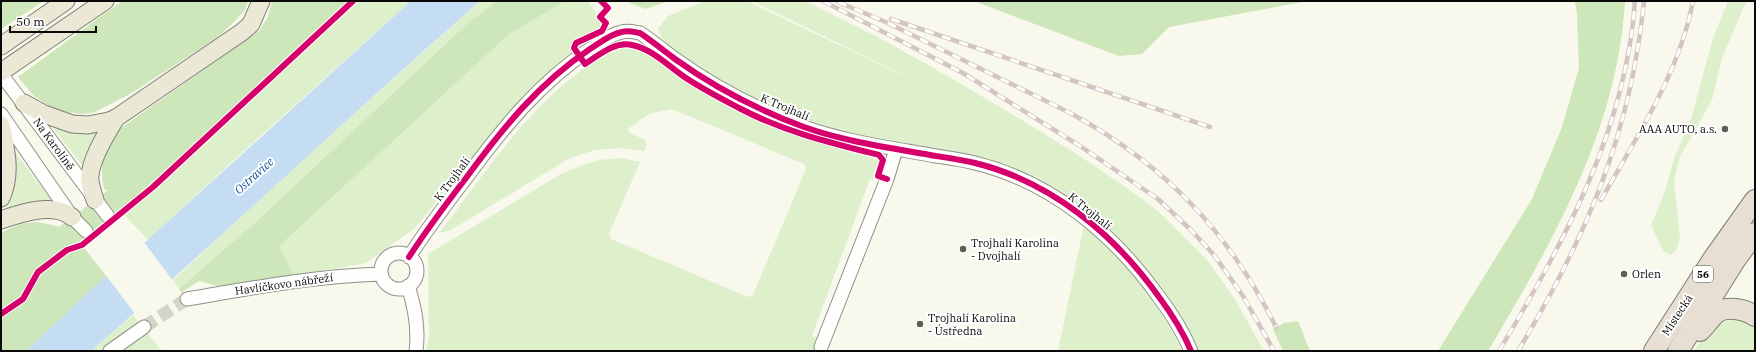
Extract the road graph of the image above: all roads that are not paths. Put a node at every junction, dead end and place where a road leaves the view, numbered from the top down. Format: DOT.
graph roads {
  1 [pos="66,1"];
  2 [pos="105,1"];
  3 [pos="261,1"];
  4 [pos="1,46"];
  5 [pos="1,73"];
  6 [pos="24,103"];
  7 [pos="1,114"];
  8 [pos="116,118"];
  9 [pos="1,125"];
  10 [pos="896,149"];
  11 [pos="1,198"];
  12 [pos="94,200"];
  13 [pos="1755,200"];
  14 [pos="107,215"];
  15 [pos="72,216"];
  16 [pos="1,220"];
  17 [pos="86,231"];
  18 [pos="1755,233"];
  19 [pos="409,257"];
  20 [pos="382,274"];
  21 [pos="408,286"];
  22 [pos="187,299"];
  23 [pos="1755,316"];
  24 [pos="144,327"];
  25 [pos="821,347"];
  26 [pos="110,351"];
  27 [pos="416,351"];
  28 [pos="1191,351"];
  29 [pos="1654,351"];
  30 [pos="1678,351"];
  31 [pos="1684,351"];
  1 -- 4 [label="main road"];
  2 -- 5 [label="main road"];
  3 -- 8 [label="main road"];
  5 -- 6 [label="street, Na Karolíně"];
  6 -- 8 [label="main road"];
  6 -- 12 [label="street, Na Karolíně"];
  7 -- 15 [label="street"];
  8 -- 12 [label="main road"];
  9 -- 11 [label="main road"];
  10 -- 19 [label="street, K Trojhalí"];
  10 -- 25 [label="street"];
  10 -- 28 [label="street, K Trojhalí"];
  12 -- 14 [label="street, Na Karolíně"];
  13 -- 29 [label="highway, Místecká / 56"];
  15 -- 16 [label="main road"];
  15 -- 17 [label="street"];
  18 -- 30 [label="highway, Místecká / 56"];
  19 -- 20 [label="street"];
  19 -- 21 [label="street"];
  20 -- 21 [label="street"];
  20 -- 22 [label="street, Havlíčkovo nábřeží"];
  21 -- 27 [label="street"];
  23 -- 31 [label="highway"];
  24 -- 26 [label="street"];
}
